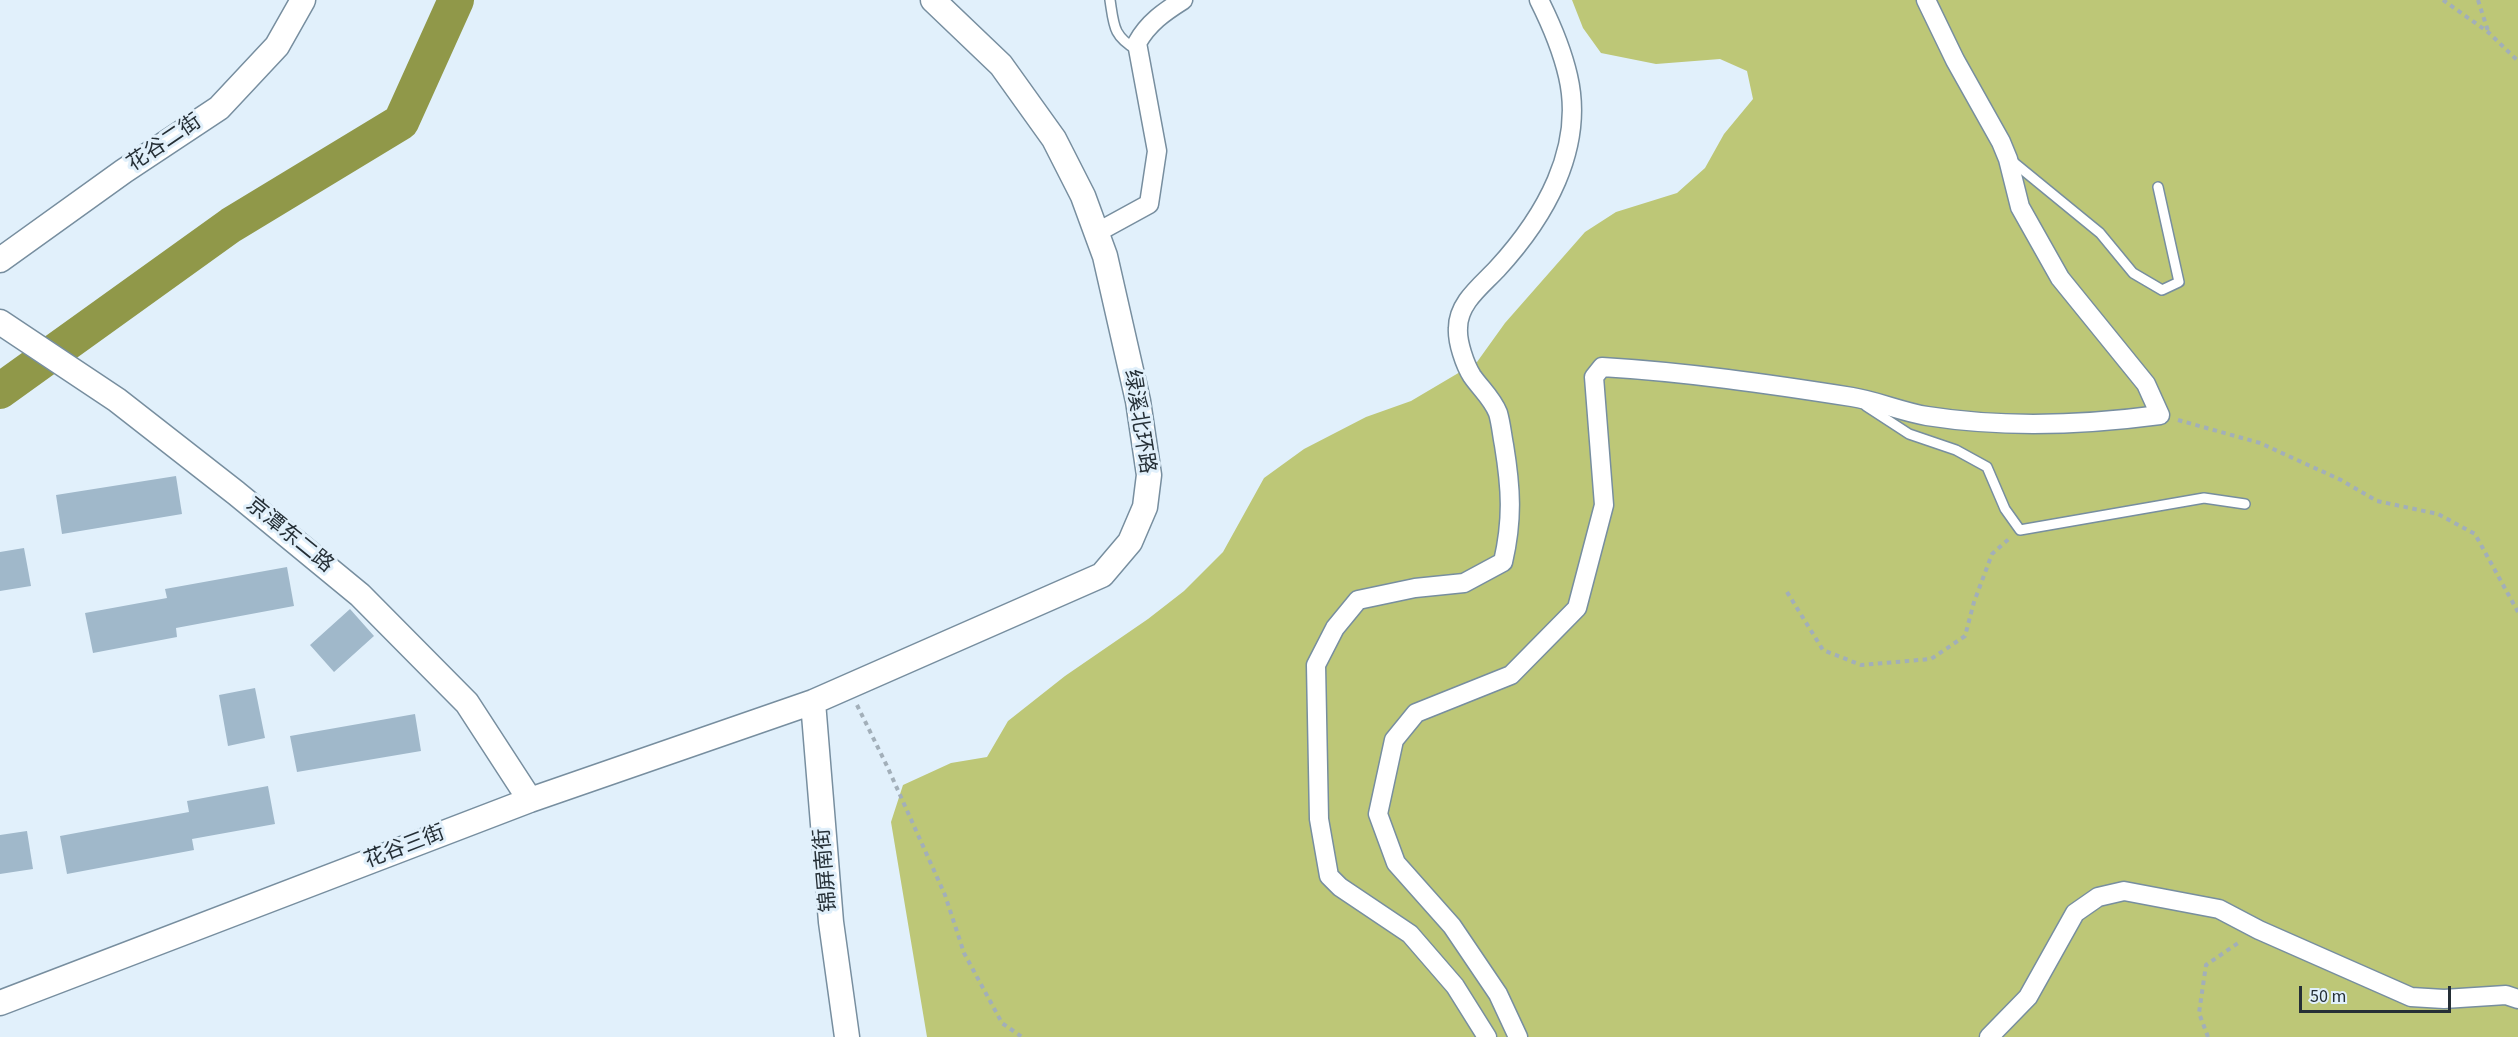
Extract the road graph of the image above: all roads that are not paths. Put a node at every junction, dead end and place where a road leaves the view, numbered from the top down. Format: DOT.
graph roads {
  1 [pos="303,0"];
  2 [pos="933,0"];
  3 [pos="1110,0"];
  4 [pos="1183,0"];
  5 [pos="1539,0"];
  6 [pos="1926,0"];
  7 [pos="1137,50"];
  8 [pos="2007,157"];
  9 [pos="2158,187"];
  10 [pos="1096,233"];
  11 [pos="0,260"];
  12 [pos="0,322"];
  13 [pos="1854,398"];
  14 [pos="2245,504"];
  15 [pos="813,702"];
  16 [pos="530,800"];
  17 [pos="2518,999"];
  18 [pos="0,1003"];
  19 [pos="847,1037"];
  20 [pos="1487,1037"];
  21 [pos="1518,1037"];
  22 [pos="1989,1037"];
  1 -- 11 [label="street, 花谷二街"];
  2 -- 10 [label="street, 绿溪北环路"];
  3 -- 7 [label="lane"];
  4 -- 7 [label="street"];
  5 -- 20 [label="street"];
  6 -- 8 [label="street"];
  7 -- 10 [label="street"];
  8 -- 9 [label="lane"];
  8 -- 13 [label="street"];
  10 -- 15 [label="street, 绿溪北环路"];
  12 -- 16 [label="street, 京潭东二路"];
  13 -- 14 [label="lane"];
  13 -- 21 [label="street"];
  15 -- 16 [label="street, 花谷三街"];
  15 -- 19 [label="street, 锦屏南街"];
  16 -- 18 [label="street, 花谷三街"];
  17 -- 22 [label="street"];
}
